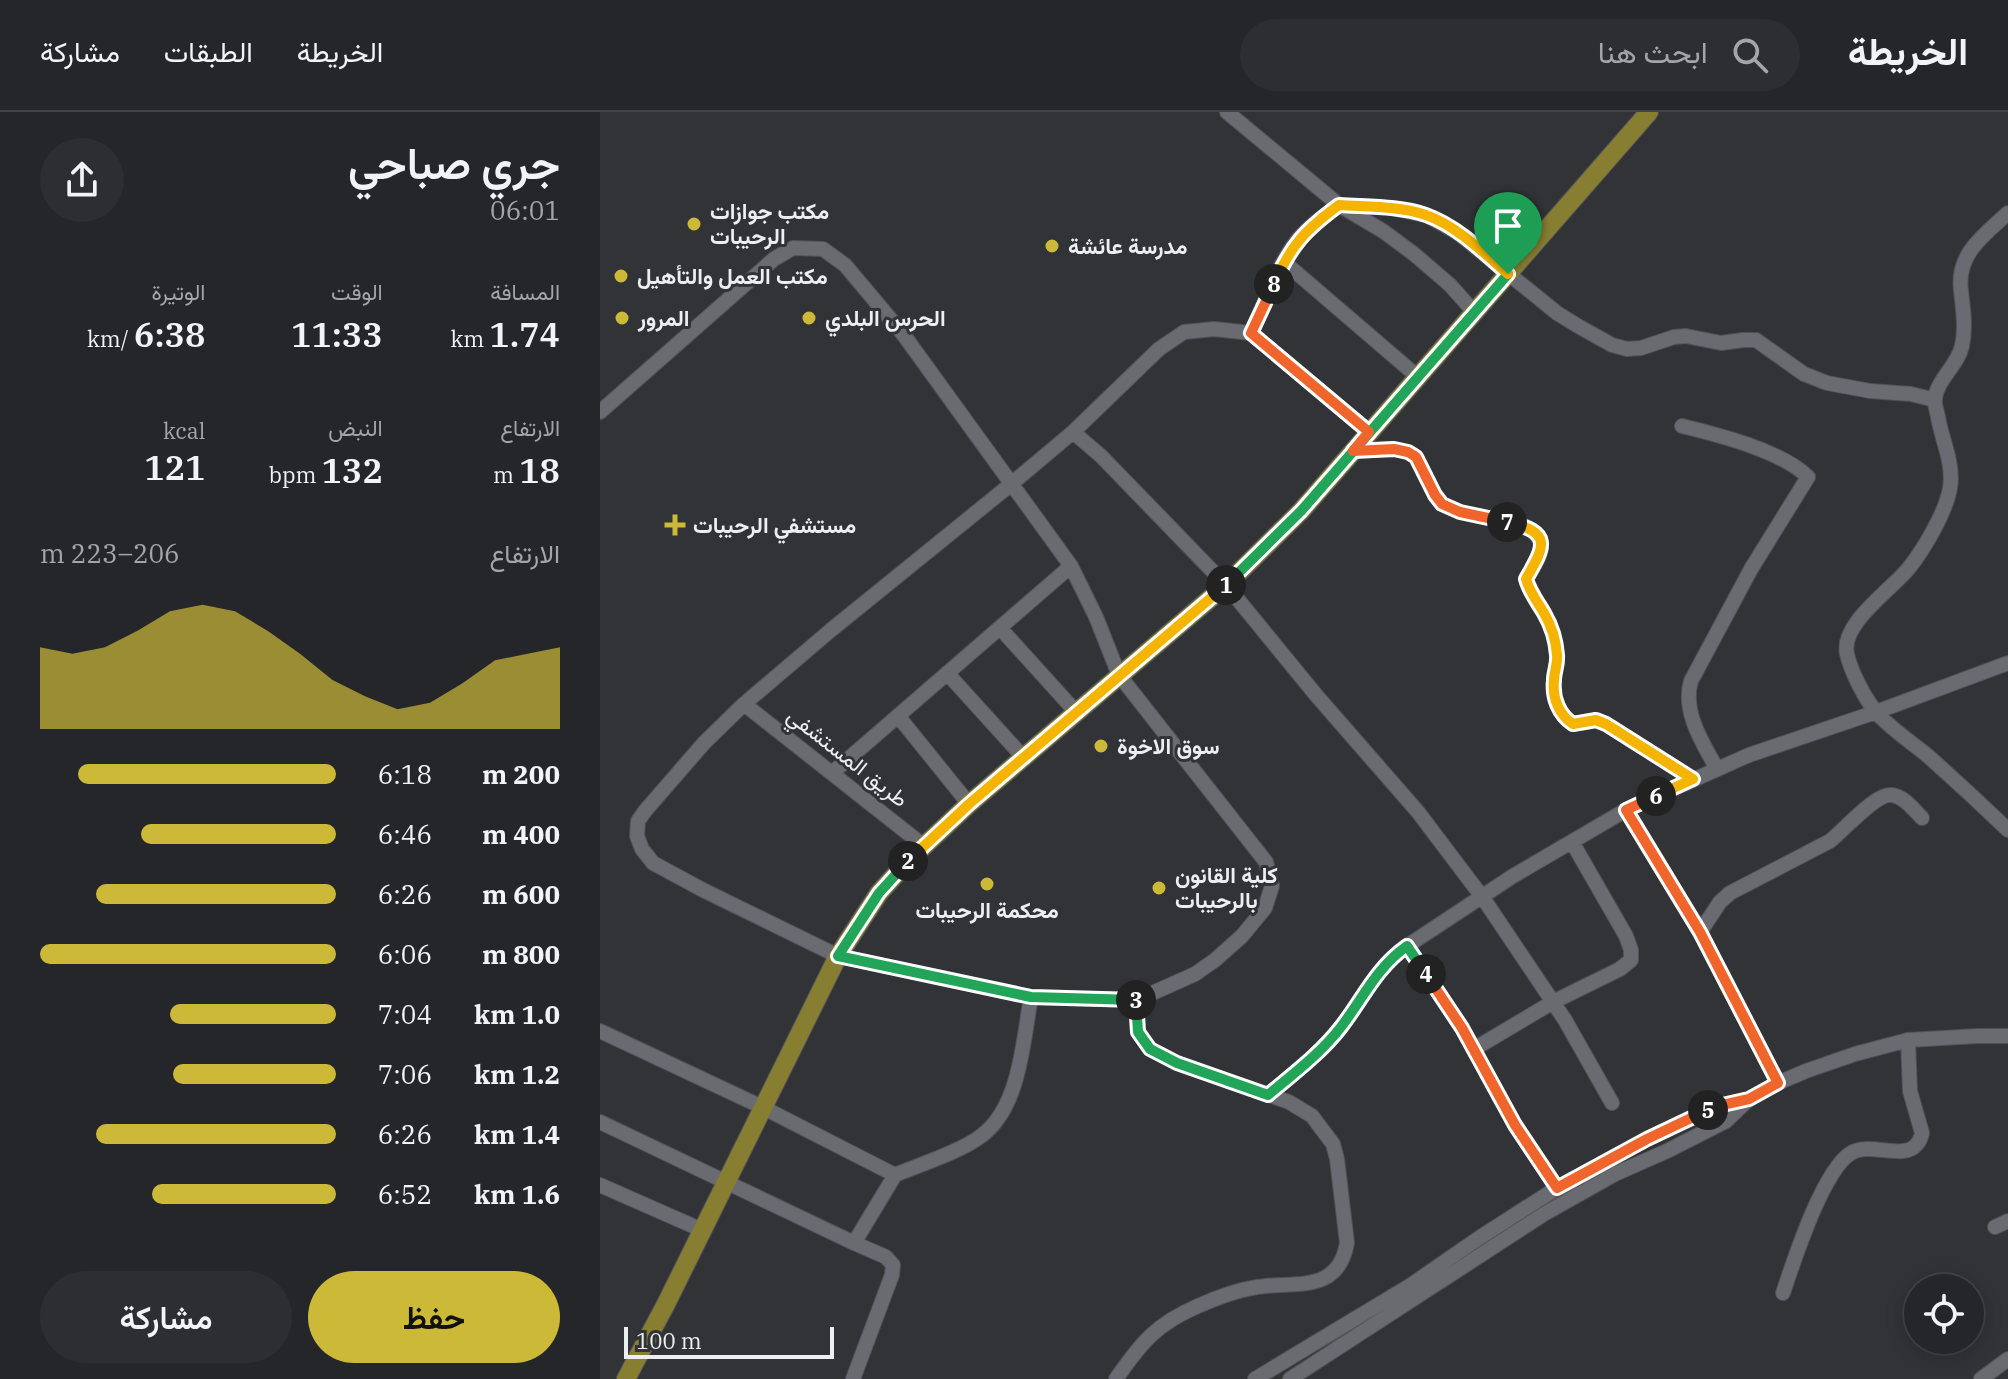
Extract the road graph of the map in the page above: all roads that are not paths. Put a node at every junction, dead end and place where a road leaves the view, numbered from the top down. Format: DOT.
graph roads {
  1 [pos="1227,112"];
  2 [pos="1649,112"];
  3 [pos="1339,205"];
  4 [pos="2008,213"];
  5 [pos="1284,262"];
  6 [pos="1508,274"];
  7 [pos="1475,313"];
  8 [pos="1251,333"];
  9 [pos="1418,377"];
  10 [pos="1935,400"];
  11 [pos="600,412"];
  12 [pos="1682,426"];
  13 [pos="1073,432"];
  14 [pos="1369,432"];
  15 [pos="1353,451"];
  16 [pos="1010,485"];
  17 [pos="1071,566"];
  18 [pos="1226,585"];
  19 [pos="1000,628"];
  20 [pos="2008,663"];
  21 [pos="947,673"];
  22 [pos="1119,675"];
  23 [pos="744,704"];
  24 [pos="1076,712"];
  25 [pos="1876,712"];
  26 [pos="898,716"];
  27 [pos="1023,757"];
  28 [pos="1717,769"];
  29 [pos="832,773"];
  30 [pos="1693,779"];
  31 [pos="969,804"];
  32 [pos="1626,810"];
  33 [pos="1922,818"];
  34 [pos="2008,830"];
  35 [pos="1572,842"];
  36 [pos="924,846"];
  37 [pos="1483,898"];
  38 [pos="1700,932"];
  39 [pos="1407,946"];
  40 [pos="838,956"];
  41 [pos="1031,997"];
  42 [pos="1137,1000"];
  43 [pos="1553,1002"];
  44 [pos="600,1031"];
  45 [pos="2008,1036"];
  46 [pos="1908,1040"];
  47 [pos="1474,1049"];
  48 [pos="1778,1083"];
  49 [pos="1268,1095"];
  50 [pos="1749,1099"];
  51 [pos="1612,1103"];
  52 [pos="762,1107"];
  53 [pos="600,1122"];
  54 [pos="895,1175"];
  55 [pos="726,1181"];
  56 [pos="600,1185"];
  57 [pos="1557,1188"];
  58 [pos="702,1230"];
  59 [pos="854,1243"];
  60 [pos="1415,1291"];
  61 [pos="1783,1293"];
  62 [pos="2008,1359"];
  63 [pos="1280,1364"];
  64 [pos="626,1379"];
  65 [pos="853,1379"];
  66 [pos="1116,1379"];
  67 [pos="1255,1379"];
  68 [pos="1290,1379"];
  69 [pos="1981,1379"];
  1 -- 3 [label="street"];
  2 -- 6 [label="main road"];
  3 -- 5 [label="street"];
  3 -- 6 [label="street"];
  3 -- 7 [label="street"];
  4 -- 10 [label="street"];
  5 -- 8 [label="street"];
  5 -- 9 [label="street"];
  6 -- 7 [label="main road"];
  6 -- 10 [label="street"];
  7 -- 9 [label="main road"];
  8 -- 13 [label="street"];
  8 -- 14 [label="street"];
  9 -- 14 [label="main road"];
  10 -- 25 [label="street"];
  11 -- 16 [label="street"];
  12 -- 28 [label="street"];
  13 -- 16 [label="street"];
  13 -- 18 [label="street"];
  14 -- 15 [label="main road"];
  15 -- 18 [label="main road"];
  15 -- 30 [label="street"];
  16 -- 17 [label="street"];
  16 -- 23 [label="street"];
  17 -- 19 [label="street"];
  17 -- 22 [label="street"];
  18 -- 22 [label="main road"];
  18 -- 37 [label="street"];
  19 -- 21 [label="street"];
  19 -- 24 [label="street"];
  20 -- 25 [label="street"];
  21 -- 26 [label="street"];
  21 -- 27 [label="street"];
  22 -- 24 [label="main road"];
  22 -- 42 [label="street"];
  23 -- 29 [label="street, طريق المستشفي"];
  23 -- 40 [label="street"];
  24 -- 27 [label="main road"];
  25 -- 28 [label="street"];
  25 -- 34 [label="street"];
  26 -- 29 [label="street"];
  26 -- 31 [label="street"];
  27 -- 31 [label="main road"];
  28 -- 30 [label="street"];
  29 -- 36 [label="street, طريق المستشفي"];
  30 -- 32 [label="street"];
  31 -- 36 [label="main road"];
  32 -- 35 [label="street"];
  32 -- 38 [label="street"];
  33 -- 38 [label="street"];
  35 -- 37 [label="street"];
  35 -- 43 [label="street"];
  36 -- 40 [label="main road"];
  37 -- 39 [label="street"];
  37 -- 43 [label="street"];
  38 -- 48 [label="street"];
  39 -- 47 [label="street"];
  39 -- 49 [label="street"];
  40 -- 41 [label="street"];
  40 -- 52 [label="main road"];
  41 -- 42 [label="street"];
  41 -- 54 [label="street"];
  42 -- 49 [label="street"];
  43 -- 47 [label="street"];
  43 -- 51 [label="street"];
  44 -- 52 [label="street"];
  45 -- 46 [label="street"];
  46 -- 48 [label="street"];
  46 -- 61 [label="street"];
  47 -- 57 [label="street"];
  48 -- 50 [label="street"];
  49 -- 66 [label="street"];
  50 -- 57 [label="street"];
  50 -- 60 [label="street"];
  52 -- 54 [label="street"];
  52 -- 55 [label="main road"];
  53 -- 55 [label="street"];
  54 -- 59 [label="street"];
  55 -- 58 [label="main road"];
  55 -- 59 [label="street"];
  56 -- 58 [label="street"];
  57 -- 60 [label="street"];
  58 -- 64 [label="main road"];
  59 -- 65 [label="street"];
  60 -- 63 [label="street"];
  60 -- 68 [label="street"];
  62 -- 69 [label="street"];
  63 -- 67 [label="street"];
  63 -- 68 [label="street"];
}
